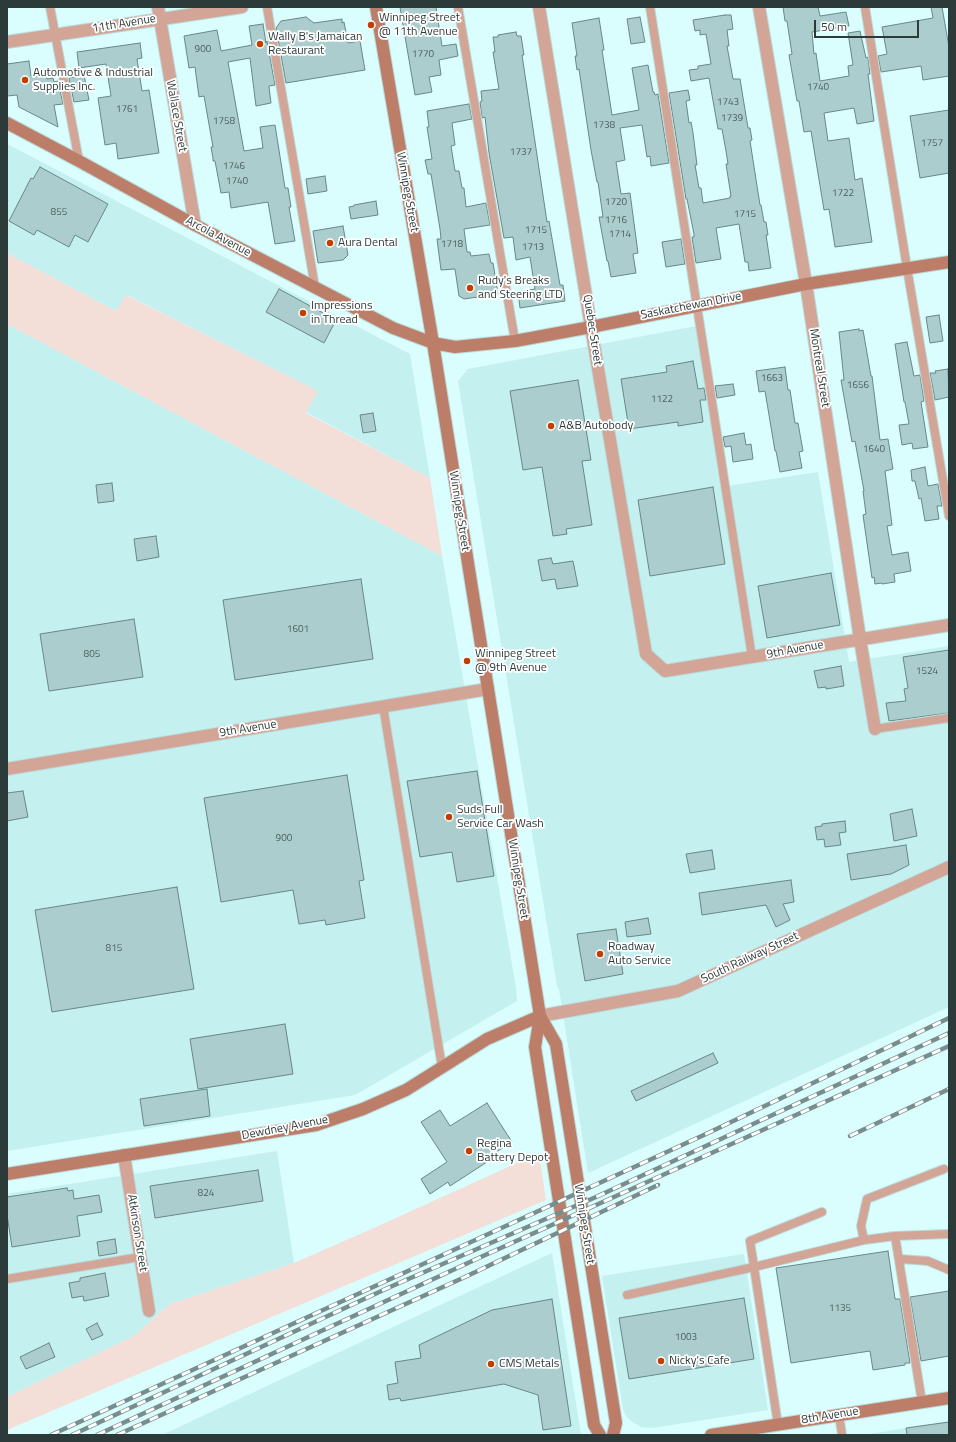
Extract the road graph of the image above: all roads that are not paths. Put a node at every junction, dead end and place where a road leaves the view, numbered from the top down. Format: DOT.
graph roads {
  1 [pos="50,7"];
  2 [pos="242,7"];
  3 [pos="267,7"];
  4 [pos="376,7"];
  5 [pos="458,7"];
  6 [pos="539,7"];
  7 [pos="650,7"];
  8 [pos="760,7"];
  9 [pos="865,7"];
  10 [pos="159,13"];
  11 [pos="55,35"];
  12 [pos="7,42"];
  13 [pos="7,123"];
  14 [pos="79,161"];
  15 [pos="195,225"];
  16 [pos="949,262"];
  17 [pos="907,268"];
  18 [pos="806,284"];
  19 [pos="315,287"];
  20 [pos="697,305"];
  21 [pos="591,327"];
  22 [pos="515,341"];
  23 [pos="433,342"];
  24 [pos="949,516"];
  25 [pos="949,626"];
  26 [pos="860,639"];
  27 [pos="646,654"];
  28 [pos="752,657"];
  29 [pos="488,689"];
  30 [pos="383,706"];
  31 [pos="949,718"];
  32 [pos="875,729"];
  33 [pos="7,769"];
  34 [pos="949,867"];
  35 [pos="540,1016"];
  36 [pos="442,1067"];
  37 [pos="124,1155"];
  38 [pos="944,1169"];
  39 [pos="7,1174"];
  40 [pos="822,1212"];
  41 [pos="949,1234"];
  42 [pos="895,1236"];
  43 [pos="864,1240"];
  44 [pos="140,1257"];
  45 [pos="900,1259"];
  46 [pos="754,1268"];
  47 [pos="949,1270"];
  48 [pos="7,1279"];
  49 [pos="627,1295"];
  50 [pos="149,1311"];
  51 [pos="949,1398"];
  52 [pos="922,1402"];
  53 [pos="839,1415"];
  54 [pos="778,1424"];
  55 [pos="600,1435"];
  56 [pos="613,1435"];
  57 [pos="711,1435"];
  58 [pos="842,1435"];
  1 -- 11 [label="lane"];
  2 -- 10 [label="street, 11th Avenue"];
  3 -- 19 [label="lane"];
  4 -- 23 [label="main road, Winnipeg Street"];
  5 -- 22 [label="lane"];
  6 -- 21 [label="street, Quebec Street"];
  7 -- 20 [label="lane"];
  8 -- 18 [label="street, Montreal Street"];
  9 -- 17 [label="lane"];
  10 -- 11 [label="street, 11th Avenue"];
  10 -- 15 [label="street, Wallace Street"];
  11 -- 12 [label="street, 11th Avenue"];
  11 -- 14 [label="lane"];
  13 -- 14 [label="main road, Arcola Avenue"];
  14 -- 15 [label="main road, Arcola Avenue"];
  15 -- 19 [label="main road, Arcola Avenue"];
  16 -- 17 [label="main road, Saskatchewan Drive"];
  17 -- 18 [label="main road, Saskatchewan Drive"];
  17 -- 24 [label="lane"];
  18 -- 20 [label="main road, Saskatchewan Drive"];
  18 -- 26 [label="street, Montreal Street"];
  19 -- 23 [label="main road, Arcola Avenue"];
  20 -- 21 [label="main road, Saskatchewan Drive"];
  20 -- 28 [label="lane"];
  21 -- 22 [label="main road, Saskatchewan Drive"];
  21 -- 27 [label="street, Quebec Street"];
  22 -- 23 [label="main road, Saskatchewan Drive"];
  23 -- 29 [label="main road, Winnipeg Street"];
  25 -- 26 [label="street, 9th Avenue"];
  26 -- 28 [label="street, 9th Avenue"];
  26 -- 32 [label="street, Montreal Street"];
  27 -- 28 [label="street, 9th Avenue"];
  29 -- 30 [label="street, 9th Avenue"];
  29 -- 35 [label="main road, Winnipeg Street"];
  30 -- 33 [label="street, 9th Avenue"];
  30 -- 36 [label="lane"];
  31 -- 32 [label="lane"];
  34 -- 35 [label="street, South Railway Street"];
  35 -- 36 [label="main road, Dewdney Avenue"];
  35 -- 55 [label="main road, Winnipeg Street"];
  35 -- 56 [label="main road, Winnipeg Street"];
  36 -- 37 [label="main road, Dewdney Avenue"];
  37 -- 39 [label="main road, Dewdney Avenue"];
  37 -- 44 [label="street, Atkinson Street"];
  38 -- 43 [label="lane"];
  40 -- 46 [label="lane"];
  41 -- 42 [label="lane"];
  42 -- 43 [label="lane"];
  42 -- 45 [label="lane"];
  43 -- 46 [label="lane"];
  44 -- 48 [label="lane"];
  44 -- 50 [label="street, Atkinson Street"];
  45 -- 47 [label="lane"];
  45 -- 52 [label="lane"];
  46 -- 49 [label="lane"];
  46 -- 54 [label="lane"];
  51 -- 52 [label="main road, 8th Avenue"];
  52 -- 53 [label="main road, 8th Avenue"];
  53 -- 54 [label="main road, 8th Avenue"];
  53 -- 58 [label="lane"];
  54 -- 57 [label="main road, 8th Avenue"];
}
